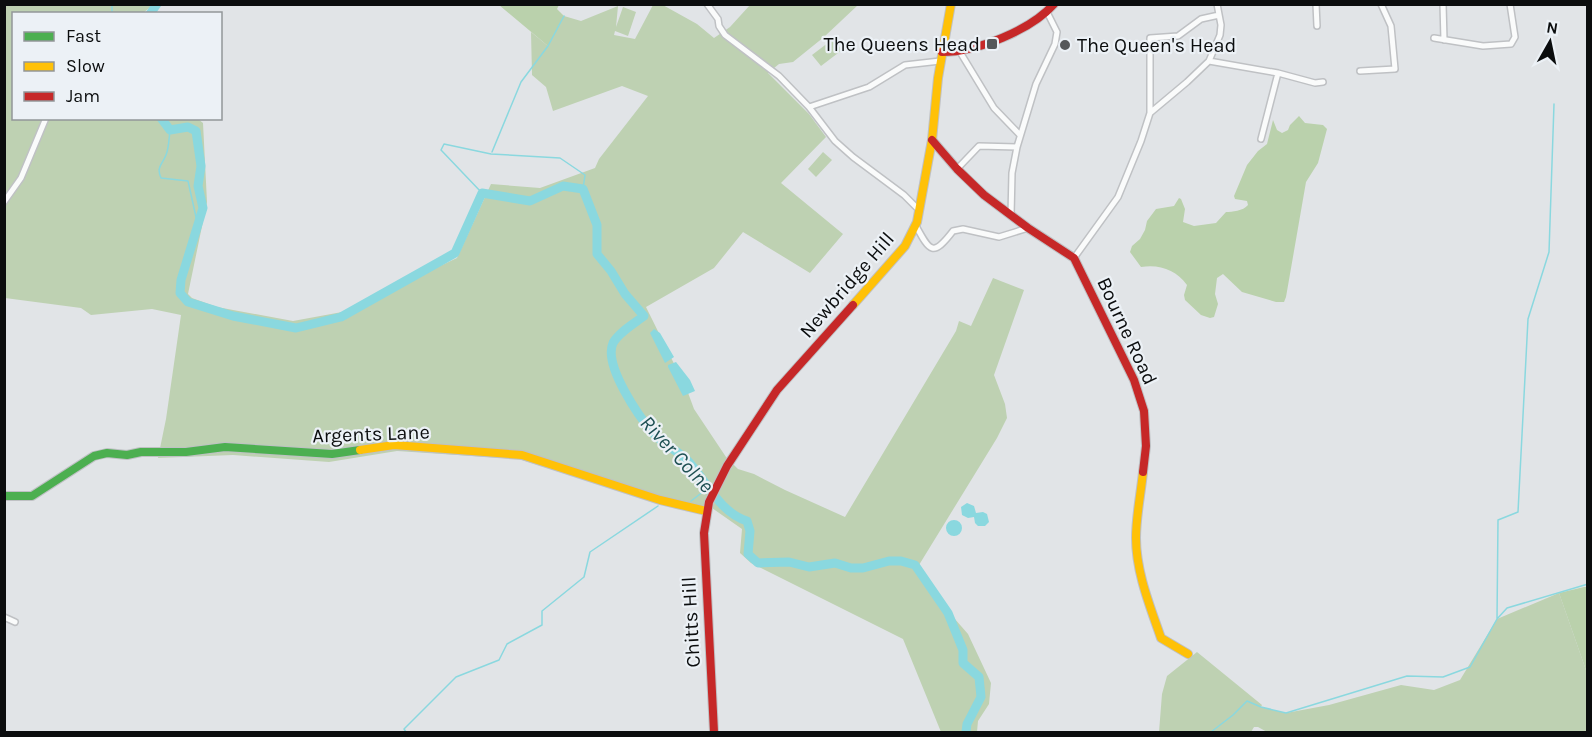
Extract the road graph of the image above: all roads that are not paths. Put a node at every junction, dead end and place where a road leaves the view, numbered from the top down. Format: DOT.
graph roads {
  1 [pos="708,4"];
  2 [pos="951,4"];
  3 [pos="1054,4"];
  4 [pos="1217,4"];
  5 [pos="1316,4"];
  6 [pos="1381,4"];
  7 [pos="1443,4"];
  8 [pos="1510,4"];
  9 [pos="1047,12"];
  10 [pos="1219,15"];
  11 [pos="1317,26"];
  12 [pos="1434,38"];
  13 [pos="1444,40"];
  14 [pos="960,52"];
  15 [pos="941,57"];
  16 [pos="1209,61"];
  17 [pos="1360,71"];
  18 [pos="1278,73"];
  19 [pos="1323,82"];
  20 [pos="1315,83"];
  21 [pos="1313,91"];
  22 [pos="809,107"];
  23 [pos="1150,113"];
  24 [pos="45,120"];
  25 [pos="1020,135"];
  26 [pos="1261,139"];
  27 [pos="932,140"];
  28 [pos="1017,147"];
  29 [pos="957,169"];
  30 [pos="4,202"];
  31 [pos="919,210"];
  32 [pos="1013,216"];
  33 [pos="916,226"];
  34 [pos="1028,228"];
  35 [pos="1019,232"];
  36 [pos="1074,258"];
  37 [pos="4,496"];
  38 [pos="706,511"];
  39 [pos="4,617"];
  40 [pos="15,622"];
  41 [pos="1188,654"];
  42 [pos="714,732"];
  1 -- 22 [label="street"];
  2 -- 15 [label="street, Newbridge Hill"];
  3 -- 9 [label="street"];
  4 -- 10 [label="street"];
  5 -- 11 [label="street"];
  6 -- 17 [label="street"];
  7 -- 13 [label="street"];
  8 -- 13 [label="street"];
  9 -- 14 [label="street"];
  9 -- 25 [label="street"];
  10 -- 16 [label="street"];
  10 -- 23 [label="street"];
  12 -- 13 [label="street"];
  14 -- 15 [label="street"];
  14 -- 25 [label="street"];
  15 -- 22 [label="street"];
  15 -- 27 [label="street, Newbridge Hill"];
  16 -- 18 [label="street"];
  16 -- 23 [label="street"];
  18 -- 20 [label="street"];
  18 -- 26 [label="street"];
  19 -- 20 [label="street"];
  20 -- 21 [label="street"];
  22 -- 31 [label="street"];
  23 -- 36 [label="street"];
  24 -- 30 [label="street"];
  25 -- 28 [label="street"];
  27 -- 29 [label="street"];
  27 -- 31 [label="street, Newbridge Hill"];
  28 -- 29 [label="street"];
  28 -- 32 [label="street"];
  29 -- 32 [label="street"];
  31 -- 33 [label="street, Newbridge Hill"];
  32 -- 34 [label="street"];
  32 -- 35 [label="street"];
  33 -- 35 [label="street"];
  33 -- 38 [label="street, Newbridge Hill"];
  34 -- 35 [label="street"];
  34 -- 36 [label="street"];
  36 -- 41 [label="street, Bourne Road"];
  37 -- 38 [label="street, Argents Lane"];
  38 -- 42 [label="street, Chitts Hill"];
  39 -- 40 [label="street"];
}
